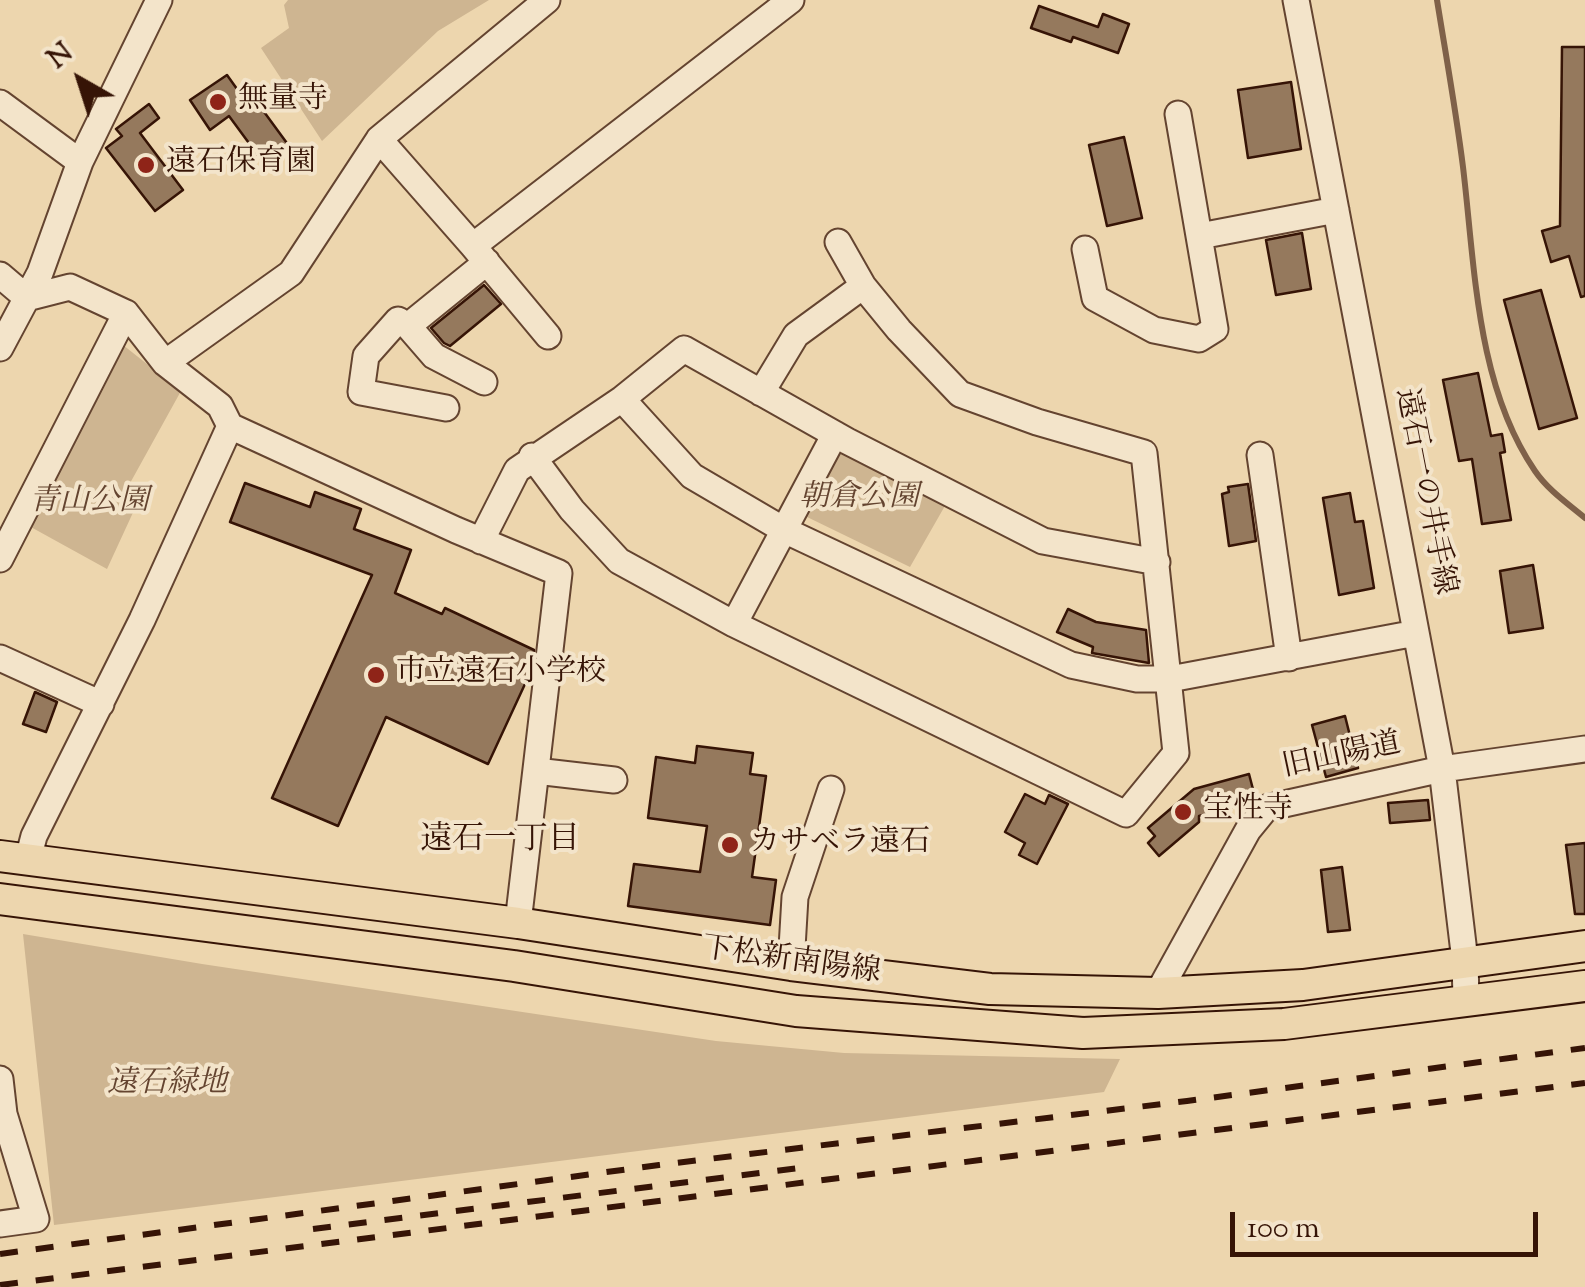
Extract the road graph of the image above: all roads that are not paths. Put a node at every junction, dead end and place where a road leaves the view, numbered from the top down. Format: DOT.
graph roads {
  1 [pos="159,0"];
  2 [pos="547,0"];
  3 [pos="791,0"];
  4 [pos="1296,0"];
  5 [pos="0,102"];
  6 [pos="1178,114"];
  7 [pos="379,139"];
  8 [pos="80,162"];
  9 [pos="1336,210"];
  10 [pos="1200,236"];
  11 [pos="838,242"];
  12 [pos="1085,249"];
  13 [pos="480,254"];
  14 [pos="0,275"];
  15 [pos="863,286"];
  16 [pos="27,298"];
  17 [pos="126,313"];
  18 [pos="408,326"];
  19 [pos="548,336"];
  20 [pos="0,348"];
  21 [pos="165,363"];
  22 [pos="484,382"];
  23 [pos="761,393"];
  24 [pos="622,399"];
  25 [pos="446,408"];
  26 [pos="230,426"];
  27 [pos="835,434"];
  28 [pos="1260,455"];
  29 [pos="533,458"];
  30 [pos="784,530"];
  31 [pos="481,541"];
  32 [pos="0,558"];
  33 [pos="1157,562"];
  34 [pos="734,624"];
  35 [pos="1416,633"];
  36 [pos="0,658"];
  37 [pos="1289,658"];
  38 [pos="1170,678"];
  39 [pos="101,704"];
  40 [pos="1585,749"];
  41 [pos="1442,769"];
  42 [pos="536,771"];
  43 [pos="614,780"];
  44 [pos="831,790"];
  45 [pos="14,858"];
  46 [pos="0,899"];
  47 [pos="518,923"];
  48 [pos="1585,946"];
  49 [pos="1465,962"];
  50 [pos="791,965"];
  51 [pos="1585,986"];
  52 [pos="1158,993"];
  53 [pos="1466,999"];
  54 [pos="0,1079"];
  55 [pos="0,1224"];
  1 -- 8 [label="street"];
  2 -- 7 [label="street"];
  3 -- 13 [label="street"];
  4 -- 9 [label="street, 遠石一の井手線"];
  5 -- 8 [label="street"];
  6 -- 10 [label="street"];
  7 -- 13 [label="street"];
  7 -- 21 [label="street"];
  8 -- 16 [label="street"];
  9 -- 10 [label="street"];
  9 -- 35 [label="street, 遠石一の井手線"];
  10 -- 12 [label="street"];
  11 -- 15 [label="street"];
  13 -- 18 [label="street"];
  13 -- 19 [label="street"];
  14 -- 16 [label="street"];
  15 -- 23 [label="street"];
  15 -- 33 [label="street"];
  16 -- 17 [label="street"];
  16 -- 20 [label="street"];
  17 -- 21 [label="street"];
  17 -- 32 [label="street"];
  18 -- 22 [label="street"];
  18 -- 25 [label="street"];
  21 -- 26 [label="street"];
  23 -- 24 [label="street"];
  23 -- 27 [label="street"];
  24 -- 29 [label="street"];
  24 -- 30 [label="street"];
  26 -- 31 [label="street"];
  26 -- 39 [label="street"];
  27 -- 30 [label="street"];
  27 -- 33 [label="street"];
  28 -- 37 [label="street"];
  29 -- 31 [label="street"];
  29 -- 34 [label="street"];
  30 -- 34 [label="street"];
  30 -- 38 [label="street"];
  31 -- 42 [label="street"];
  33 -- 38 [label="street"];
  34 -- 38 [label="street"];
  35 -- 37 [label="street"];
  35 -- 41 [label="street, 遠石一の井手線"];
  36 -- 39 [label="street"];
  37 -- 38 [label="street"];
  39 -- 45 [label="street"];
  40 -- 41 [label="street, 旧山陽道"];
  41 -- 49 [label="street, 遠石一の井手線"];
  41 -- 52 [label="street, 旧山陽道"];
  42 -- 43 [label="street"];
  42 -- 47 [label="street"];
  44 -- 50 [label="street"];
  45 -- 47 [label="main road, 下松新南陽線"];
  46 -- 53 [label="main road, 下松新南陽線"];
  47 -- 50 [label="main road, 下松新南陽線"];
  48 -- 49 [label="main road, 下松新南陽線"];
  49 -- 52 [label="main road, 下松新南陽線"];
  49 -- 53 [label="street, 遠石一の井手線"];
  50 -- 52 [label="main road, 下松新南陽線"];
  51 -- 53 [label="main road, 下松新南陽線"];
  54 -- 55 [label="street"];
}
